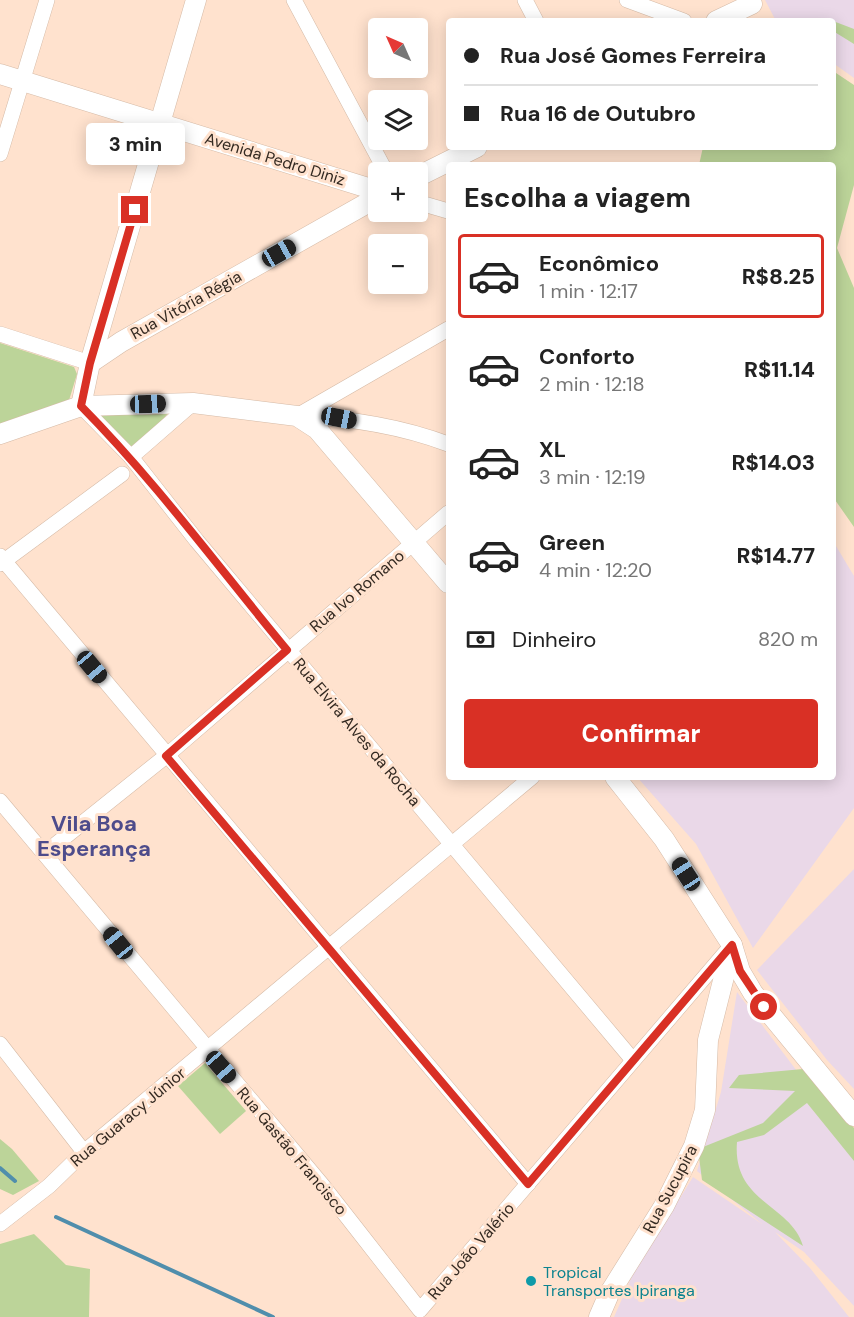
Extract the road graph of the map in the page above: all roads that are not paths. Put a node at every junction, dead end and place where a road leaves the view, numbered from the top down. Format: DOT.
graph roads {
  1 [pos="47,0"];
  2 [pos="196,0"];
  3 [pos="294,0"];
  4 [pos="525,0"];
  5 [pos="627,0"];
  6 [pos="751,2"];
  7 [pos="534,18"];
  8 [pos="676,18"];
  9 [pos="722,18"];
  10 [pos="0,74"];
  11 [pos="22,81"];
  12 [pos="160,123"];
  13 [pos="471,150"];
  14 [pos="0,154"];
  15 [pos="381,162"];
  16 [pos="446,162"];
  17 [pos="447,162"];
  18 [pos="428,172"];
  19 [pos="368,188"];
  20 [pos="368,203"];
  21 [pos="428,205"];
  22 [pos="446,210"];
  23 [pos="446,330"];
  24 [pos="0,334"];
  25 [pos="90,363"];
  26 [pos="193,403"];
  27 [pos="81,406"];
  28 [pos="297,416"];
  29 [pos="0,434"];
  30 [pos="446,443"];
  31 [pos="131,457"];
  32 [pos="122,474"];
  33 [pos="446,515"];
  34 [pos="414,544"];
  35 [pos="1,560"];
  36 [pos="446,581"];
  37 [pos="287,650"];
  38 [pos="166,756"];
  39 [pos="528,780"];
  40 [pos="617,780"];
  41 [pos="0,801"];
  42 [pos="451,842"];
  43 [pos="45,853"];
  44 [pos="732,945"];
  45 [pos="328,947"];
  46 [pos="0,1044"];
  47 [pos="207,1050"];
  48 [pos="632,1059"];
  49 [pos="854,1116"];
  50 [pos="84,1152"];
  51 [pos="528,1184"];
  52 [pos="0,1224"];
  53 [pos="420,1310"];
  54 [pos="599,1317"];
  1 -- 11 [label="street"];
  2 -- 12 [label="street"];
  3 -- 15 [label="street"];
  4 -- 7 [label="street"];
  5 -- 8 [label="street"];
  6 -- 9 [label="street"];
  10 -- 11 [label="street, Avenida Pedro Diniz"];
  11 -- 12 [label="street, Avenida Pedro Diniz"];
  11 -- 14 [label="street"];
  12 -- 19 [label="street, Avenida Pedro Diniz"];
  12 -- 25 [label="street"];
  13 -- 17 [label="street"];
  16 -- 18 [label="street"];
  20 -- 25 [label="street, Rua Vitória Régia"];
  21 -- 22 [label="street"];
  23 -- 28 [label="street"];
  24 -- 25 [label="street"];
  25 -- 27 [label="street"];
  26 -- 27 [label="street"];
  26 -- 28 [label="street"];
  26 -- 31 [label="street"];
  27 -- 29 [label="street"];
  27 -- 31 [label="street, Rua Elvira Alves da Rocha"];
  28 -- 30 [label="street"];
  28 -- 34 [label="street"];
  31 -- 37 [label="street, Rua Elvira Alves da Rocha"];
  32 -- 35 [label="street"];
  33 -- 34 [label="street, Rua Ivo Romano"];
  34 -- 36 [label="street"];
  34 -- 37 [label="street, Rua Ivo Romano"];
  35 -- 38 [label="street"];
  37 -- 38 [label="street, Rua Ivo Romano"];
  37 -- 42 [label="street, Rua Elvira Alves da Rocha"];
  38 -- 43 [label="street, Rua Ivo Romano"];
  38 -- 45 [label="street"];
  39 -- 42 [label="street, Rua Guaracy Júnior"];
  40 -- 44 [label="street"];
  41 -- 43 [label="street, Rua Gastão Francisco"];
  42 -- 45 [label="street, Rua Guaracy Júnior"];
  42 -- 48 [label="street, Rua Elvira Alves da Rocha"];
  43 -- 47 [label="street, Rua Gastão Francisco"];
  44 -- 48 [label="street, Rua João Valério"];
  44 -- 49 [label="street"];
  44 -- 54 [label="street, Rua Sucupira"];
  45 -- 47 [label="street, Rua Guaracy Júnior"];
  45 -- 51 [label="street"];
  46 -- 50 [label="street"];
  47 -- 50 [label="street, Rua Guaracy Júnior"];
  47 -- 53 [label="street, Rua Gastão Francisco"];
  48 -- 51 [label="street, Rua João Valério"];
  50 -- 52 [label="street, Rua Guaracy Júnior"];
  51 -- 53 [label="street, Rua João Valério"];
}
